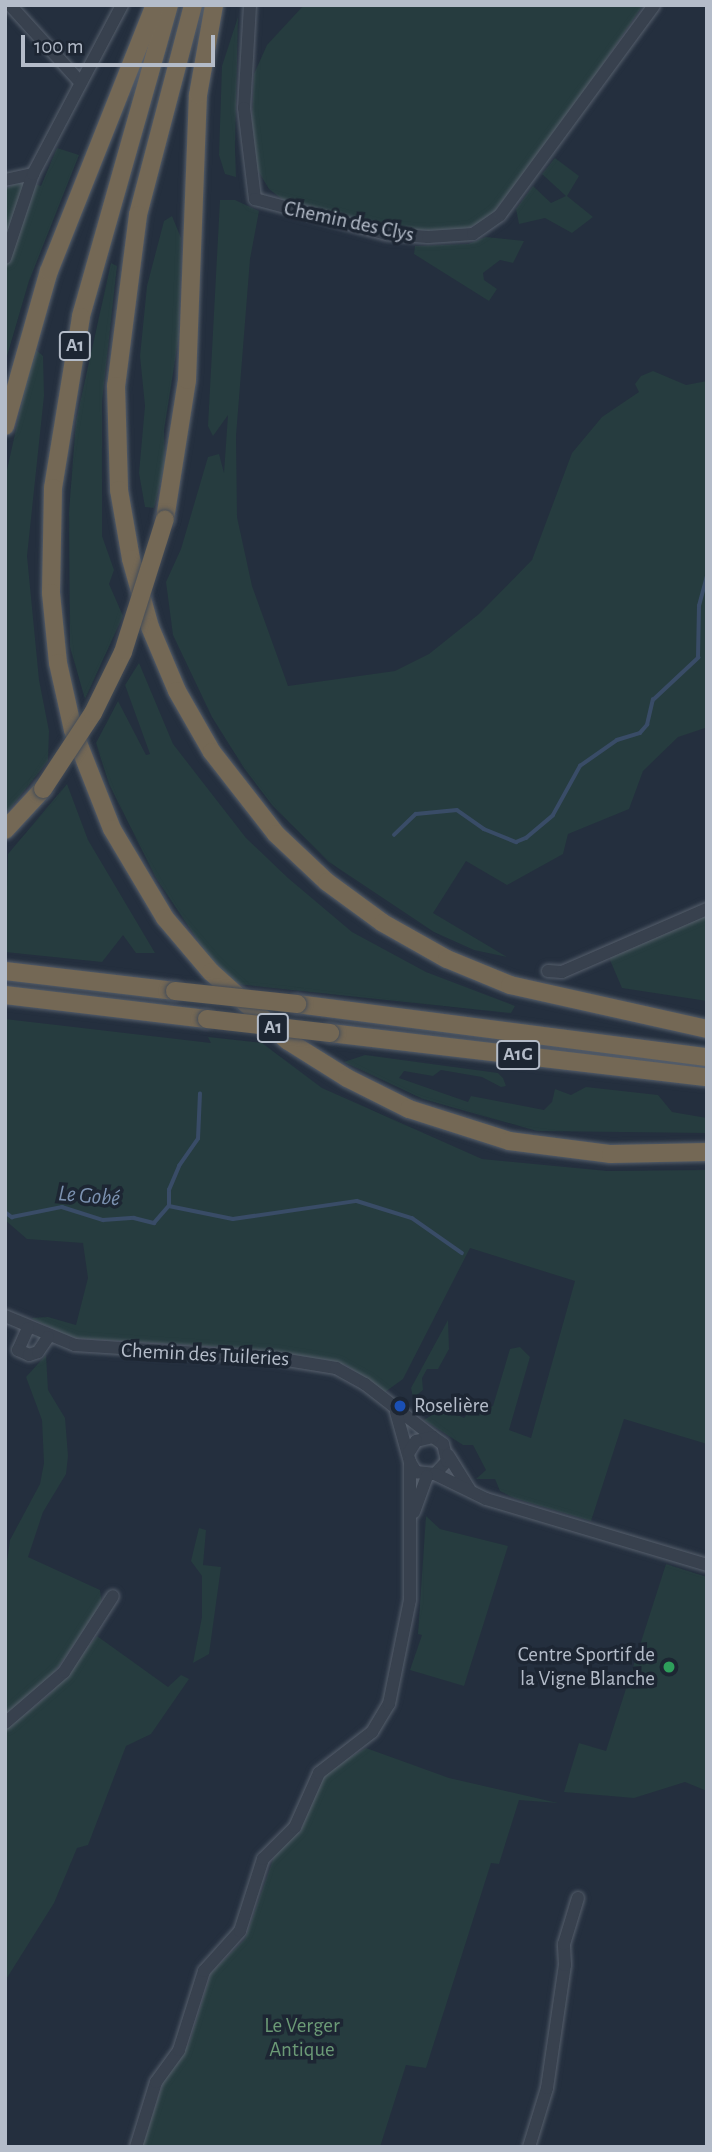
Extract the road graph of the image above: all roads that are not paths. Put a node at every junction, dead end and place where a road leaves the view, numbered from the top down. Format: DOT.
graph roads {
  1 [pos="122,5"];
  2 [pos="155,5"];
  3 [pos="169,5"];
  4 [pos="193,5"];
  5 [pos="214,5"];
  6 [pos="250,5"];
  7 [pos="654,5"];
  8 [pos="10,9"];
  9 [pos="81,83"];
  10 [pos="33,174"];
  11 [pos="5,180"];
  12 [pos="5,258"];
  13 [pos="5,426"];
  14 [pos="5,830"];
  15 [pos="707,909"];
  16 [pos="5,971"];
  17 [pos="548,971"];
  18 [pos="5,995"];
  19 [pos="707,1029"];
  20 [pos="707,1057"];
  21 [pos="707,1077"];
  22 [pos="707,1152"];
  23 [pos="5,1316"];
  24 [pos="28,1328"];
  25 [pos="48,1337"];
  26 [pos="5,1344"];
  27 [pos="18,1350"];
  28 [pos="396,1412"];
  29 [pos="433,1437"];
  30 [pos="448,1455"];
  31 [pos="410,1457"];
  32 [pos="431,1475"];
  33 [pos="472,1492"];
  34 [pos="412,1515"];
  35 [pos="707,1565"];
  36 [pos="113,1595"];
  37 [pos="5,1723"];
  38 [pos="578,1899"];
  39 [pos="136,2147"];
  40 [pos="529,2147"];
  1 -- 9 [label="street"];
  2 -- 13 [label="highway"];
  3 -- 22 [label="highway, A1"];
  4 -- 19 [label="highway, A1"];
  5 -- 14 [label="highway, bridge"];
  6 -- 7 [label="street, Chemin des Clys"];
  8 -- 9 [label="street"];
  9 -- 10 [label="street"];
  10 -- 11 [label="street"];
  10 -- 12 [label="street"];
  15 -- 17 [label="street"];
  16 -- 20 [label="highway, A1G, bridge"];
  18 -- 21 [label="highway, A1G, bridge"];
  23 -- 24 [label="street, Chemin des Tuileries"];
  24 -- 25 [label="street, Chemin des Tuileries"];
  24 -- 27 [label="street"];
  25 -- 27 [label="street"];
  25 -- 28 [label="street, Chemin des Tuileries"];
  26 -- 27 [label="street"];
  28 -- 29 [label="street, Chemin des Tuileries"];
  28 -- 31 [label="street"];
  29 -- 30 [label="street"];
  29 -- 31 [label="street"];
  30 -- 32 [label="street"];
  30 -- 33 [label="street"];
  31 -- 32 [label="street"];
  31 -- 34 [label="street"];
  32 -- 33 [label="street"];
  32 -- 34 [label="street"];
  33 -- 35 [label="street"];
  34 -- 39 [label="street"];
  36 -- 37 [label="street"];
  38 -- 40 [label="street"];
}
